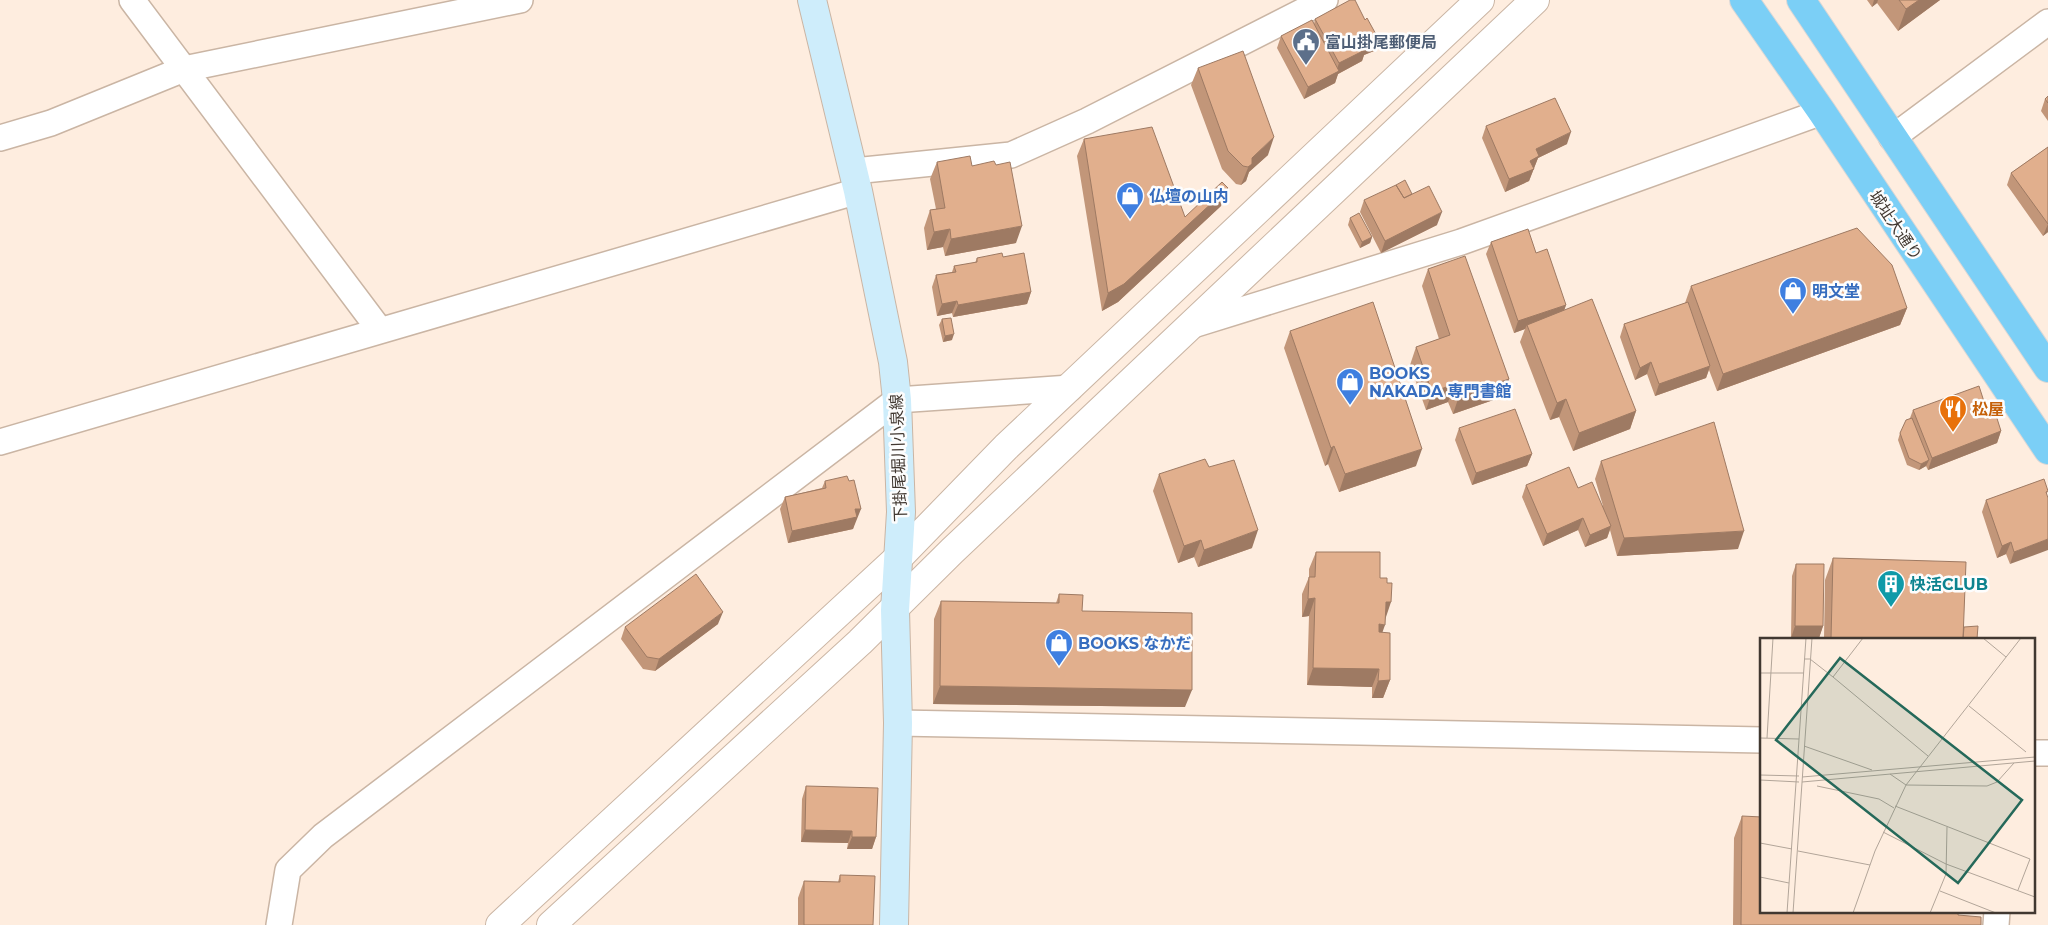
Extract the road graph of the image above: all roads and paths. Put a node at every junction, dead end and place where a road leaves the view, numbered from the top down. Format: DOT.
graph roads {
  1 [pos="132,0"];
  2 [pos="520,0"];
  3 [pos="812,0"];
  4 [pos="1325,0"];
  5 [pos="1535,0"];
  6 [pos="1744,0"];
  7 [pos="1801,0"];
  8 [pos="1473,3"];
  9 [pos="2048,22"];
  10 [pos="184,69"];
  11 [pos="1822,112"];
  12 [pos="0,138"];
  13 [pos="1892,138"];
  14 [pos="856,181"];
  15 [pos="1193,325"];
  16 [pos="379,329"];
  17 [pos="2048,368"];
  18 [pos="1070,388"];
  19 [pos="897,400"];
  20 [pos="0,442"];
  21 [pos="2048,450"];
  22 [pos="899,557"];
  23 [pos="895,610"];
  24 [pos="898,723"];
  25 [pos="1760,740"];
  26 [pos="1997,912"];
  27 [pos="279,925"];
  28 [pos="500,925"];
  29 [pos="551,925"];
  30 [pos="894,925"];
  31 [pos="1996,925"];
  1 -- 10 [label="street"];
  2 -- 10 [label="street"];
  3 -- 14 [label="main road, 下掛尾堀川小泉線"];
  4 -- 14 [label="street"];
  5 -- 15 [label="street"];
  6 -- 11 [label="highway, 城址大通り"];
  7 -- 13 [label="highway"];
  8 -- 18 [label="street"];
  9 -- 13 [label="street"];
  10 -- 12 [label="street"];
  10 -- 16 [label="street"];
  11 -- 15 [label="street"];
  11 -- 21 [label="highway, 城址大通り"];
  13 -- 17 [label="highway"];
  14 -- 16 [label="street"];
  14 -- 19 [label="main road, 下掛尾堀川小泉線"];
  15 -- 23 [label="street"];
  16 -- 20 [label="street"];
  18 -- 19 [label="street"];
  18 -- 22 [label="street"];
  19 -- 22 [label="main road, 下掛尾堀川小泉線"];
  19 -- 27 [label="street"];
  22 -- 23 [label="main road, 下掛尾堀川小泉線"];
  22 -- 28 [label="street"];
  23 -- 24 [label="main road, 下掛尾堀川小泉線"];
  23 -- 29 [label="street"];
  24 -- 25 [label="street"];
  24 -- 30 [label="main road, 下掛尾堀川小泉線"];
  26 -- 31 [label="street"];
}
